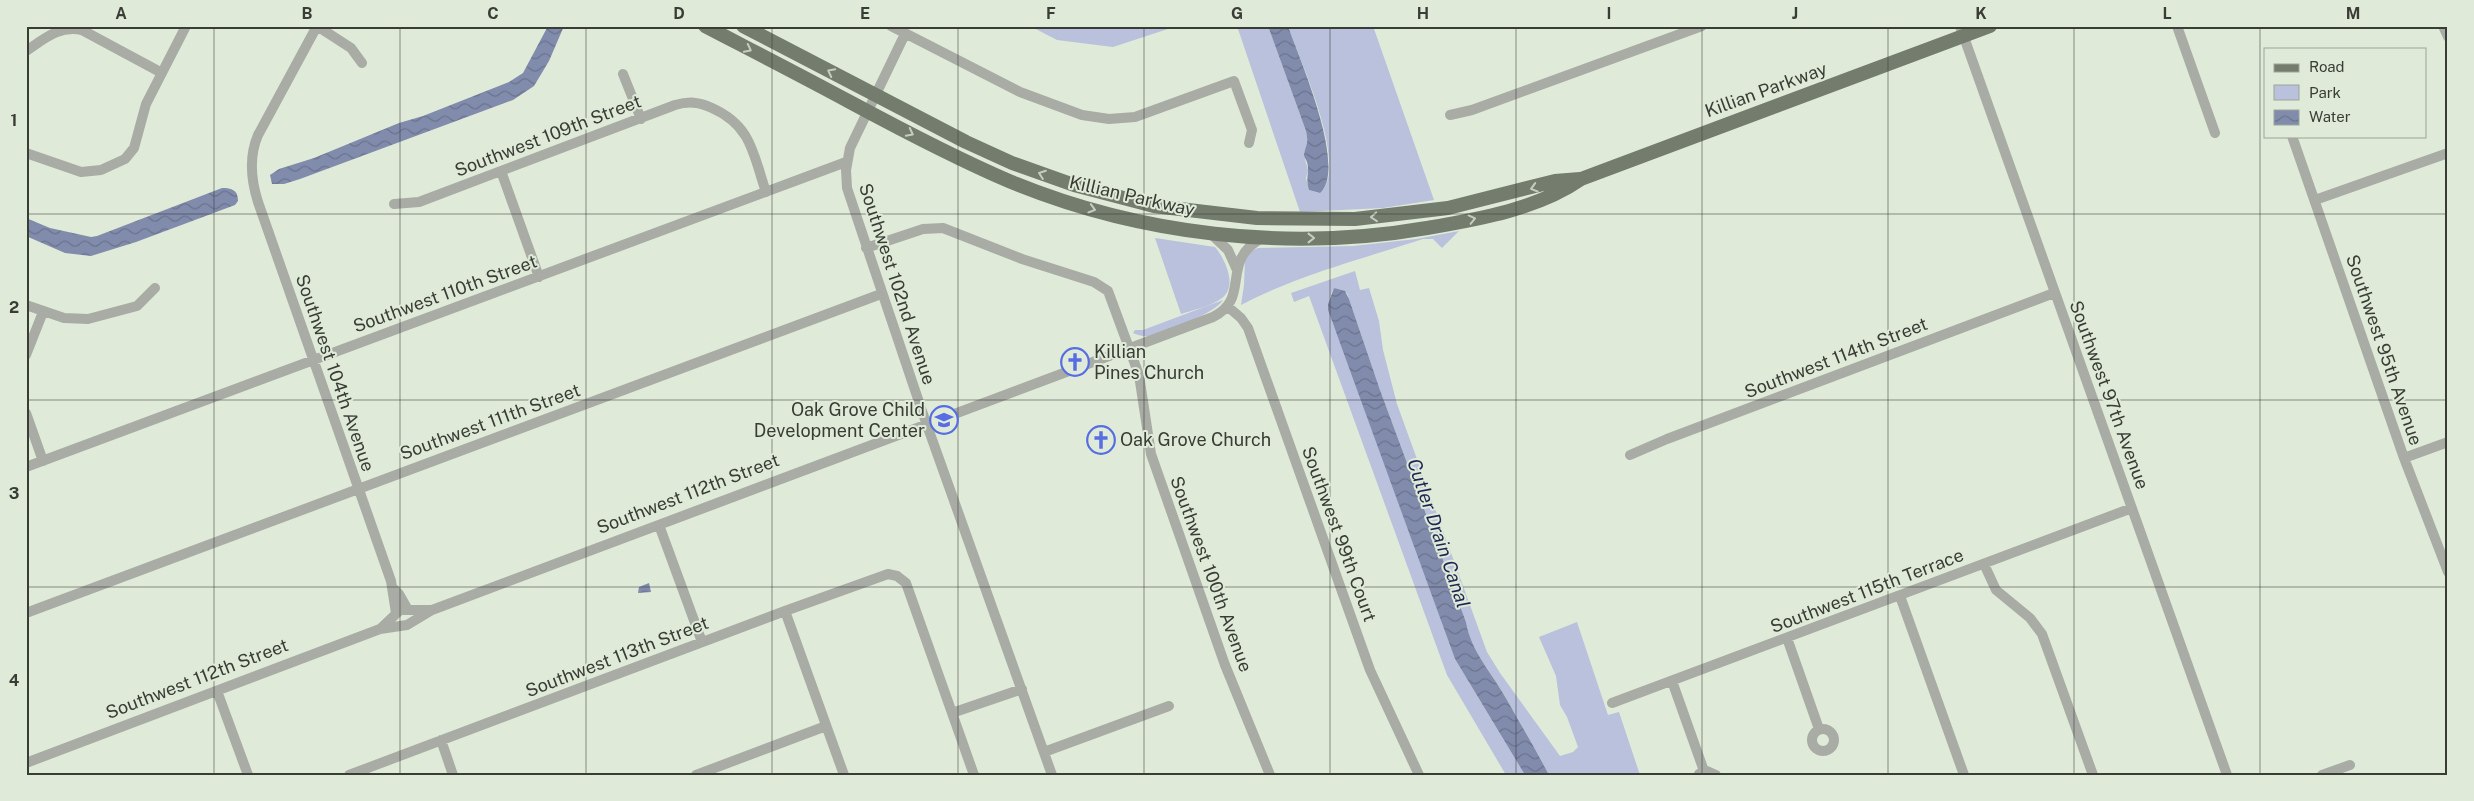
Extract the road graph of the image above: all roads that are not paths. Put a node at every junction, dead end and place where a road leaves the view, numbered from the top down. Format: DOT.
graph roads {
  1 [pos="186,26"];
  2 [pos="317,26"];
  3 [pos="705,26"];
  4 [pos="743,26"];
  5 [pos="891,26"];
  6 [pos="1702,26"];
  7 [pos="1990,26"];
  8 [pos="2177,26"];
  9 [pos="2443,26"];
  10 [pos="1962,31"];
  11 [pos="904,34"];
  12 [pos="2448,37"];
  13 [pos="26,51"];
  14 [pos="362,62"];
  15 [pos="162,72"];
  16 [pos="623,74"];
  17 [pos="874,94"];
  18 [pos="866,111"];
  19 [pos="1450,115"];
  20 [pos="640,119"];
  21 [pos="2215,133"];
  22 [pos="2293,138"];
  23 [pos="1248,143"];
  24 [pos="26,153"];
  25 [pos="2448,153"];
  26 [pos="846,162"];
  27 [pos="501,171"];
  28 [pos="1581,179"];
  29 [pos="766,192"];
  30 [pos="2315,200"];
  31 [pos="394,204"];
  32 [pos="1209,232"];
  33 [pos="1262,237"];
  34 [pos="866,248"];
  35 [pos="1237,270"];
  36 [pos="539,277"];
  37 [pos="155,288"];
  38 [pos="2054,293"];
  39 [pos="881,294"];
  40 [pos="26,305"];
  41 [pos="1227,306"];
  42 [pos="43,312"];
  43 [pos="1130,349"];
  44 [pos="26,355"];
  45 [pos="314,360"];
  46 [pos="26,413"];
  47 [pos="926,424"];
  48 [pos="2448,442"];
  49 [pos="1630,455"];
  50 [pos="2404,458"];
  51 [pos="43,461"];
  52 [pos="26,467"];
  53 [pos="358,488"];
  54 [pos="2132,508"];
  55 [pos="659,525"];
  56 [pos="1984,564"];
  57 [pos="2448,572"];
  58 [pos="394,589"];
  59 [pos="1900,596"];
  60 [pos="408,610"];
  61 [pos="432,610"];
  62 [pos="785,610"];
  63 [pos="26,613"];
  64 [pos="395,614"];
  65 [pos="411,622"];
  66 [pos="400,626"];
  67 [pos="380,629"];
  68 [pos="1787,638"];
  69 [pos="702,642"];
  70 [pos="1672,681"];
  71 [pos="1022,689"];
  72 [pos="217,691"];
  73 [pos="1612,703"];
  74 [pos="1169,706"];
  75 [pos="952,713"];
  76 [pos="826,726"];
  77 [pos="1819,729"];
  78 [pos="442,740"];
  79 [pos="1044,752"];
  80 [pos="26,763"];
  81 [pos="2350,765"];
  82 [pos="1701,773"];
  83 [pos="248,775"];
  84 [pos="349,775"];
  85 [pos="453,775"];
  86 [pos="696,775"];
  87 [pos="844,775"];
  88 [pos="974,775"];
  89 [pos="1052,775"];
  90 [pos="1270,775"];
  91 [pos="1420,775"];
  92 [pos="1716,775"];
  93 [pos="1964,775"];
  94 [pos="2093,775"];
  95 [pos="2227,775"];
  96 [pos="2322,775"];
  1 -- 15 [label="street"];
  2 -- 14 [label="street"];
  2 -- 45 [label="street, Southwest 104th Avenue"];
  3 -- 18 [label="main road, Killian Parkway, one-way"];
  17 -- 4 [label="main road, Killian Parkway, one-way"];
  5 -- 11 [label="street"];
  6 -- 19 [label="street"];
  7 -- 10 [label="main road"];
  8 -- 21 [label="street"];
  9 -- 12 [label="street"];
  10 -- 28 [label="main road, Killian Parkway"];
  10 -- 38 [label="street, Southwest 97th Avenue"];
  11 -- 17 [label="street, Southwest 102nd Avenue"];
  11 -- 23 [label="street"];
  13 -- 15 [label="street"];
  15 -- 24 [label="street"];
  16 -- 20 [label="street"];
  17 -- 18 [label="street, Southwest 102nd Avenue"];
  28 -- 17 [label="main road, Killian Parkway, one-way"];
  18 -- 26 [label="street, Southwest 102nd Avenue"];
  18 -- 32 [label="main road, Killian Parkway, one-way"];
  20 -- 27 [label="street, Southwest 109th Street"];
  20 -- 29 [label="street, Southwest 109th Street"];
  22 -- 30 [label="street, Southwest 95th Avenue"];
  25 -- 30 [label="street"];
  26 -- 29 [label="street, Southwest 110th Street"];
  26 -- 34 [label="street, Southwest 102nd Avenue"];
  27 -- 31 [label="street, Southwest 109th Street"];
  27 -- 36 [label="street"];
  33 -- 28 [label="main road, Killian Parkway, one-way"];
  29 -- 36 [label="street, Southwest 110th Street"];
  30 -- 50 [label="street, Southwest 95th Avenue"];
  32 -- 33 [label="main road, Killian Parkway"];
  32 -- 35 [label="street"];
  33 -- 35 [label="street"];
  34 -- 39 [label="street, Southwest 102nd Avenue"];
  34 -- 43 [label="street, Southwest 100th Avenue"];
  35 -- 41 [label="street"];
  36 -- 45 [label="street, Southwest 110th Street"];
  37 -- 42 [label="street"];
  38 -- 49 [label="street, Southwest 114th Street"];
  38 -- 54 [label="street, Southwest 97th Avenue"];
  39 -- 47 [label="street, Southwest 102nd Avenue"];
  39 -- 53 [label="street, Southwest 111th Street"];
  40 -- 42 [label="street"];
  41 -- 43 [label="street, Southwest 112th Street"];
  41 -- 91 [label="street, Southwest 99th Court"];
  42 -- 44 [label="street"];
  43 -- 47 [label="street, Southwest 112th Street"];
  43 -- 90 [label="street, Southwest 100th Avenue"];
  45 -- 51 [label="street, Southwest 110th Street"];
  45 -- 53 [label="street, Southwest 104th Avenue"];
  46 -- 51 [label="street"];
  47 -- 55 [label="street, Southwest 112th Street"];
  47 -- 71 [label="street, Southwest 102nd Avenue"];
  48 -- 50 [label="street"];
  50 -- 57 [label="street, Southwest 95th Avenue"];
  51 -- 52 [label="street, Southwest 110th Street"];
  53 -- 58 [label="street, Southwest 104th Avenue"];
  53 -- 63 [label="street, Southwest 111th Street"];
  54 -- 56 [label="street, Southwest 115th Terrace"];
  54 -- 95 [label="street, Southwest 97th Avenue"];
  55 -- 61 [label="street, Southwest 112th Street"];
  55 -- 69 [label="street"];
  56 -- 59 [label="street, Southwest 115th Terrace"];
  56 -- 94 [label="street"];
  58 -- 60 [label="street, Southwest 104th Avenue"];
  58 -- 64 [label="street, Southwest 104th Avenue"];
  59 -- 68 [label="street, Southwest 115th Terrace"];
  59 -- 93 [label="street"];
  60 -- 61 [label="street, Southwest 112th Street"];
  60 -- 64 [label="street"];
  60 -- 65 [label="street"];
  61 -- 65 [label="street, Southwest 112th Street"];
  62 -- 69 [label="street, Southwest 113th Street"];
  62 -- 75 [label="street, Southwest 113th Street"];
  62 -- 76 [label="street"];
  64 -- 66 [label="street"];
  64 -- 67 [label="street, Southwest 112th Street"];
  65 -- 66 [label="street"];
  66 -- 67 [label="street, Southwest 112th Street"];
  67 -- 72 [label="street, Southwest 112th Street"];
  68 -- 70 [label="street, Southwest 115th Terrace"];
  68 -- 77 [label="street"];
  69 -- 78 [label="street, Southwest 113th Street"];
  70 -- 73 [label="street, Southwest 115th Terrace"];
  70 -- 82 [label="street"];
  71 -- 75 [label="street"];
  71 -- 79 [label="street, Southwest 102nd Avenue"];
  72 -- 80 [label="street, Southwest 112th Street"];
  72 -- 83 [label="street"];
  74 -- 79 [label="street"];
  75 -- 88 [label="street"];
  76 -- 86 [label="street"];
  76 -- 87 [label="street"];
  78 -- 84 [label="street, Southwest 113th Street"];
  78 -- 85 [label="street"];
  79 -- 89 [label="street, Southwest 102nd Avenue"];
  81 -- 96 [label="street"];
  82 -- 92 [label="street"];
}
